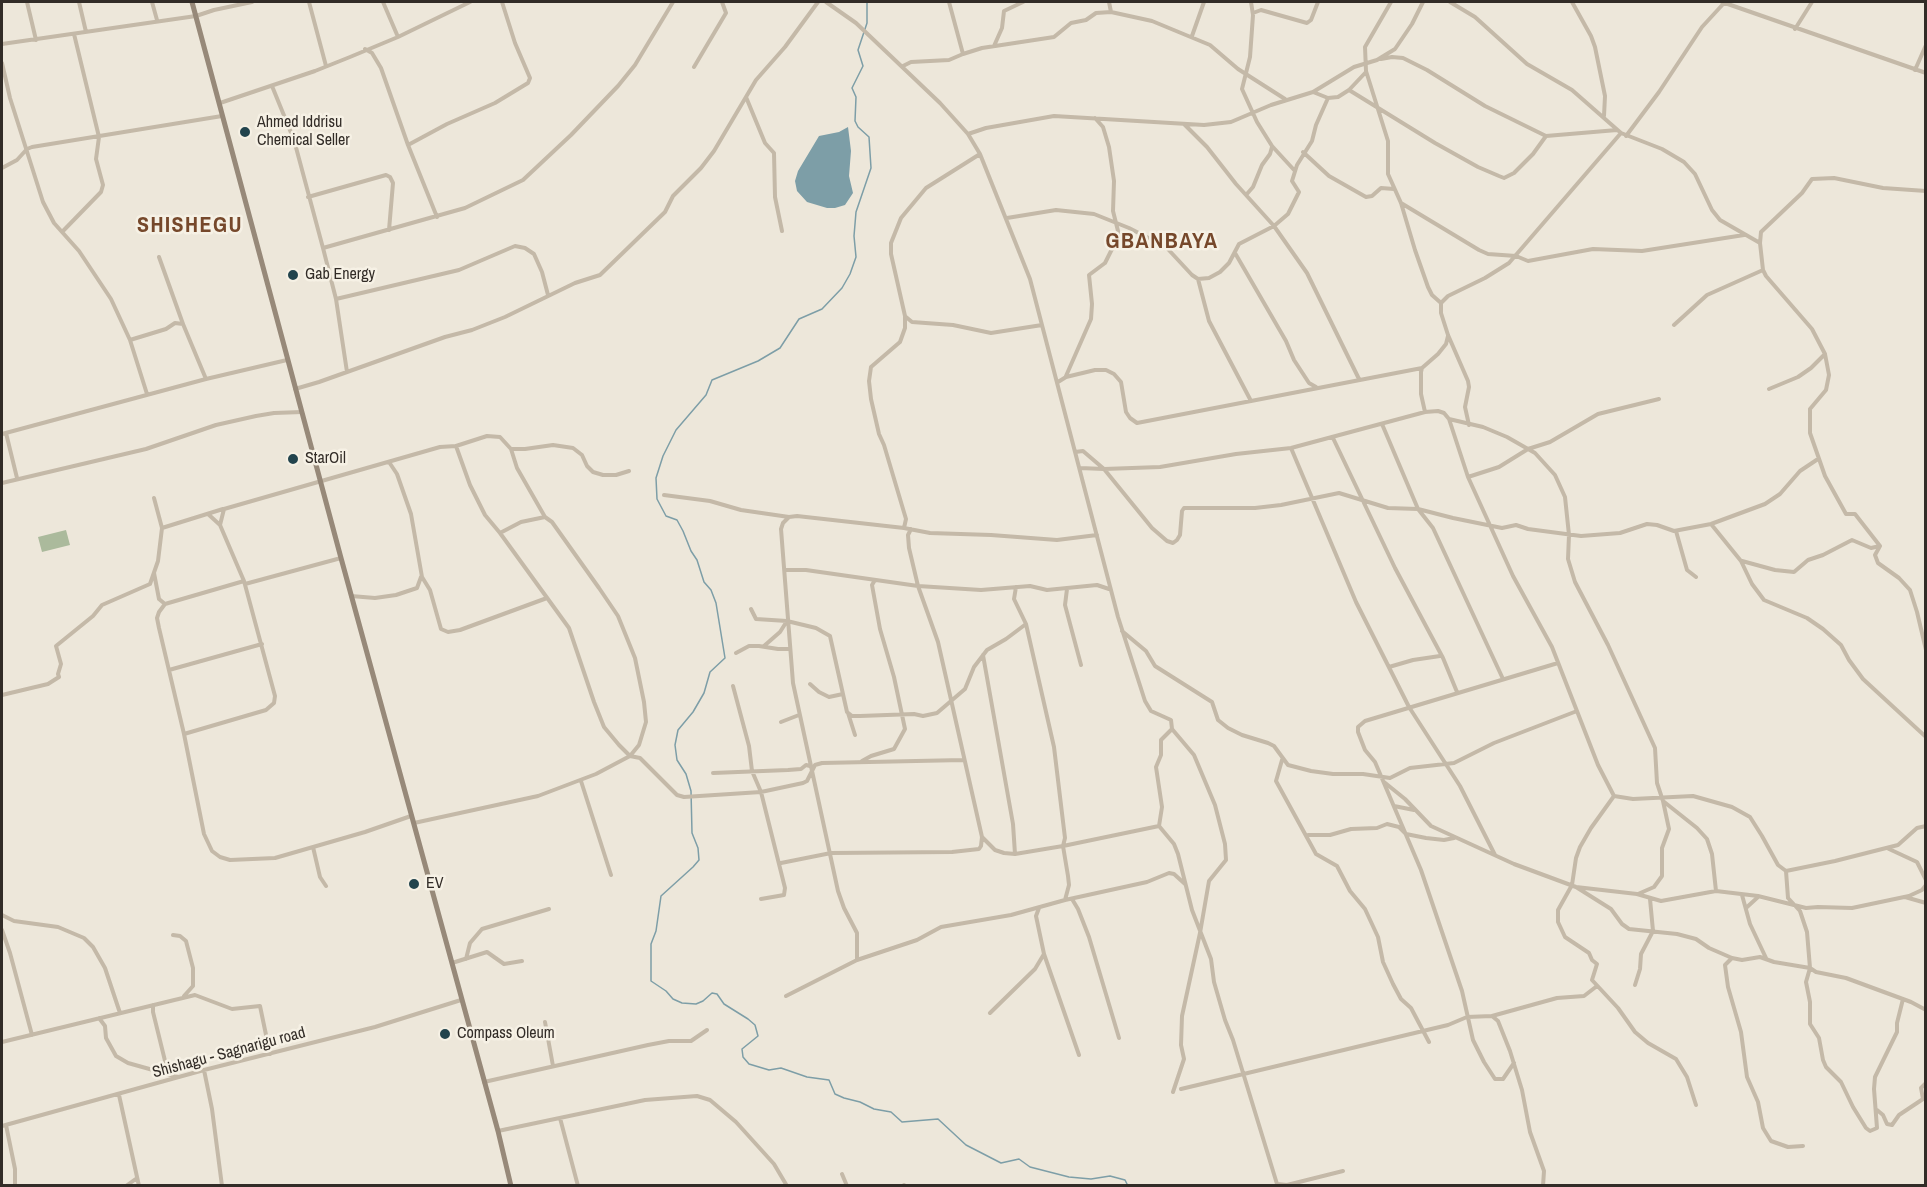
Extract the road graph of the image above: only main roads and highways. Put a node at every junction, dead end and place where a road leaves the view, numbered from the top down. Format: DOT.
graph roads {
  1 [pos="192,2"];
  2 [pos="511,1185"];
  1 -- 2 [label="main road"];
}
